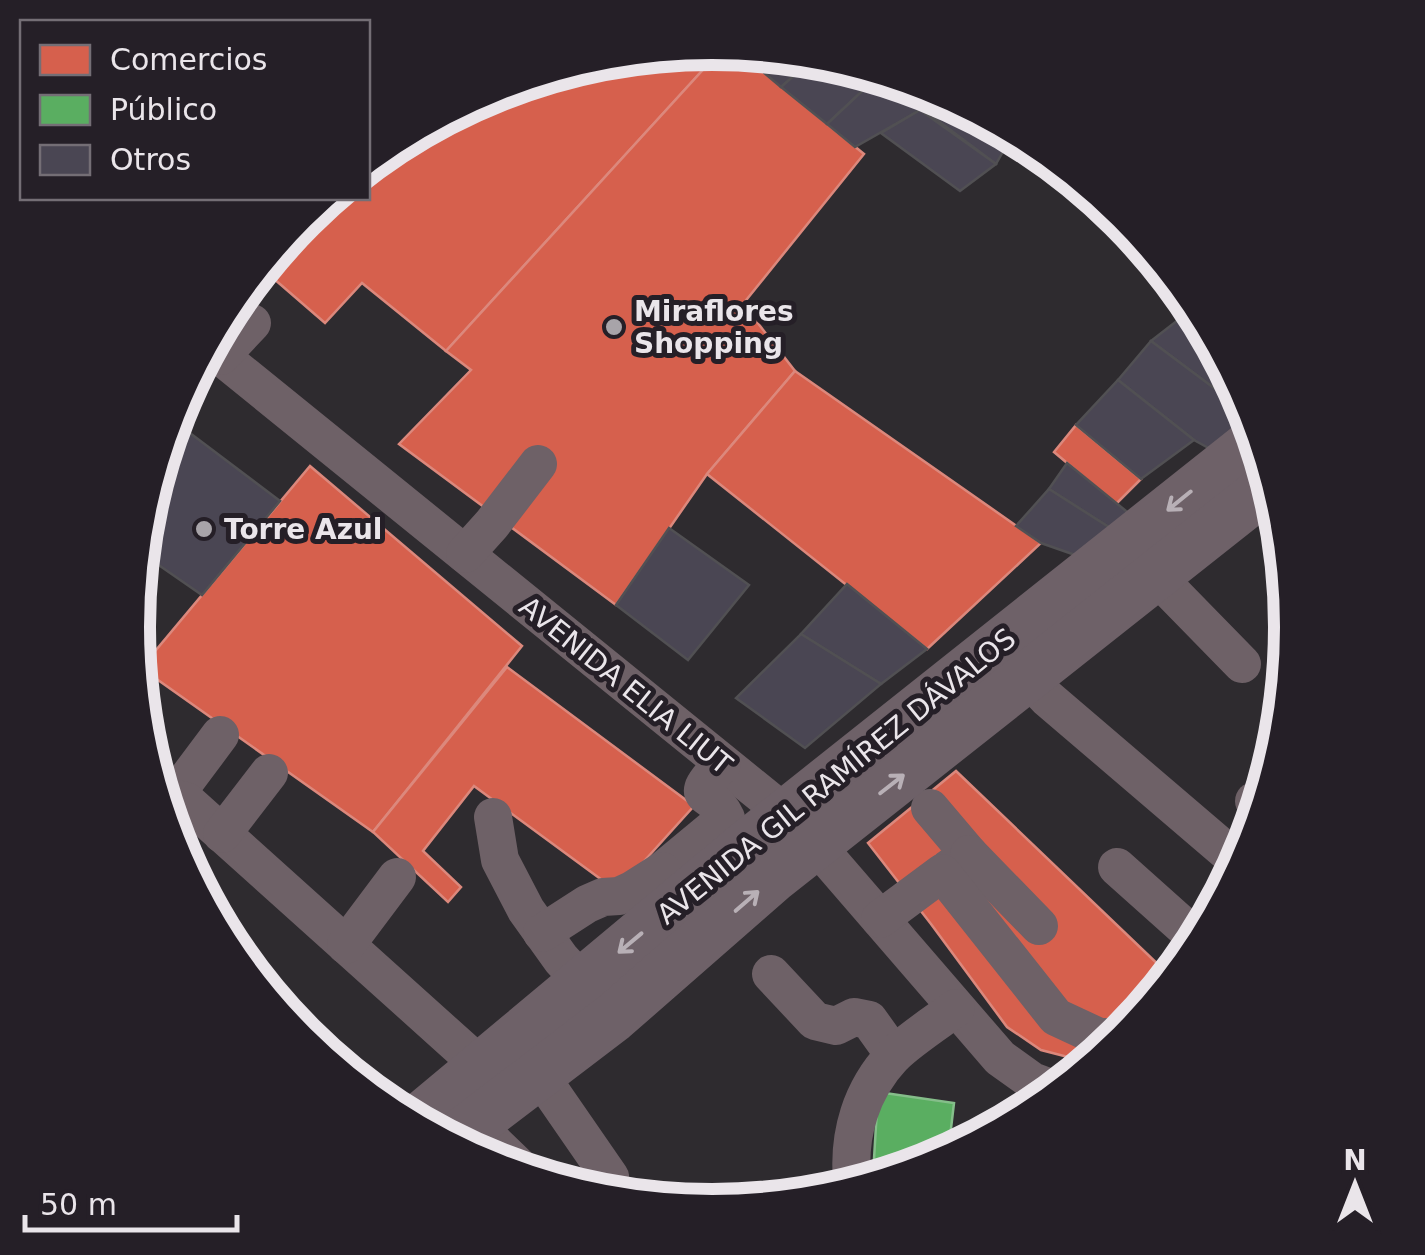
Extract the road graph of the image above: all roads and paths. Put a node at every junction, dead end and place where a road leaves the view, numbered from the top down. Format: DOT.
graph roads {
  1 [pos="252,323"];
  2 [pos="225,346"];
  3 [pos="220,356"];
  4 [pos="1246,449"];
  5 [pos="538,464"];
  6 [pos="1259,494"];
  7 [pos="465,554"];
  8 [pos="1156,576"];
  9 [pos="1242,664"];
  10 [pos="1027,677"];
  11 [pos="220,734"];
  12 [pos="722,764"];
  13 [pos="269,774"];
  14 [pos="175,792"];
  15 [pos="177,800"];
  16 [pos="930,808"];
  17 [pos="492,817"];
  18 [pos="801,830"];
  19 [pos="222,834"];
  20 [pos="1228,852"];
  21 [pos="956,864"];
  22 [pos="1117,867"];
  23 [pos="687,872"];
  24 [pos="397,877"];
  25 [pos="880,920"];
  26 [pos="1039,926"];
  27 [pos="1187,929"];
  28 [pos="542,932"];
  29 [pos="346,945"];
  30 [pos="770,974"];
  31 [pos="598,1000"];
  32 [pos="956,1008"];
  33 [pos="1097,1037"];
  34 [pos="894,1055"];
  35 [pos="1000,1058"];
  36 [pos="542,1074"];
  37 [pos="1040,1084"];
  38 [pos="1019,1099"];
  39 [pos="455,1109"];
  40 [pos="497,1147"];
  41 [pos="851,1172"];
  42 [pos="609,1180"];
  1 -- 2 [label="street"];
  3 -- 7 [label="street, AVENIDA ELIA LIUT"];
  4 -- 18 [label="main road, AVENIDA GIL RAMÍREZ DÁVALOS, one-way"];
  5 -- 7 [label="street"];
  6 -- 8 [label="main road, AVENIDA GIL RAMÍREZ DÁVALOS"];
  7 -- 12 [label="street, AVENIDA ELIA LIUT"];
  8 -- 9 [label="street"];
  8 -- 10 [label="main road, AVENIDA GIL RAMÍREZ DÁVALOS"];
  18 -- 10 [label="main road, AVENIDA GIL RAMÍREZ DÁVALOS, one-way"];
  10 -- 20 [label="street"];
  11 -- 14 [label="street"];
  12 -- 18 [label="street, AVENIDA ELIA LIUT"];
  12 -- 23 [label="street"];
  13 -- 19 [label="street"];
  15 -- 19 [label="street"];
  16 -- 21 [label="street"];
  17 -- 28 [label="street"];
  18 -- 23 [label="main road, AVENIDA GIL RAMÍREZ DÁVALOS"];
  18 -- 25 [label="street, AVENIDA ELIA LIUT"];
  31 -- 18 [label="main road, AVENIDA GIL RAMÍREZ DÁVALOS, one-way"];
  19 -- 29 [label="street"];
  21 -- 25 [label="street"];
  21 -- 26 [label="street"];
  21 -- 33 [label="street"];
  22 -- 27 [label="street"];
  23 -- 28 [label="street"];
  23 -- 31 [label="main road, AVENIDA GIL RAMÍREZ DÁVALOS, one-way"];
  24 -- 29 [label="street"];
  25 -- 32 [label="street, AVENIDA ELIA LIUT"];
  28 -- 31 [label="street"];
  29 -- 39 [label="street"];
  30 -- 34 [label="street"];
  31 -- 36 [label="main road, AVENIDA GIL RAMÍREZ DÁVALOS"];
  31 -- 39 [label="main road, AVENIDA GIL RAMÍREZ DÁVALOS"];
  32 -- 34 [label="street"];
  32 -- 35 [label="street, AVENIDA ELIA LIUT"];
  34 -- 41 [label="street"];
  35 -- 37 [label="street, AVENIDA ELIA LIUT"];
  35 -- 38 [label="street, AVENIDA ELIA LIUT"];
  36 -- 39 [label="main road, AVENIDA GIL RAMÍREZ DÁVALOS"];
  36 -- 42 [label="street"];
  39 -- 40 [label="street"];
}
